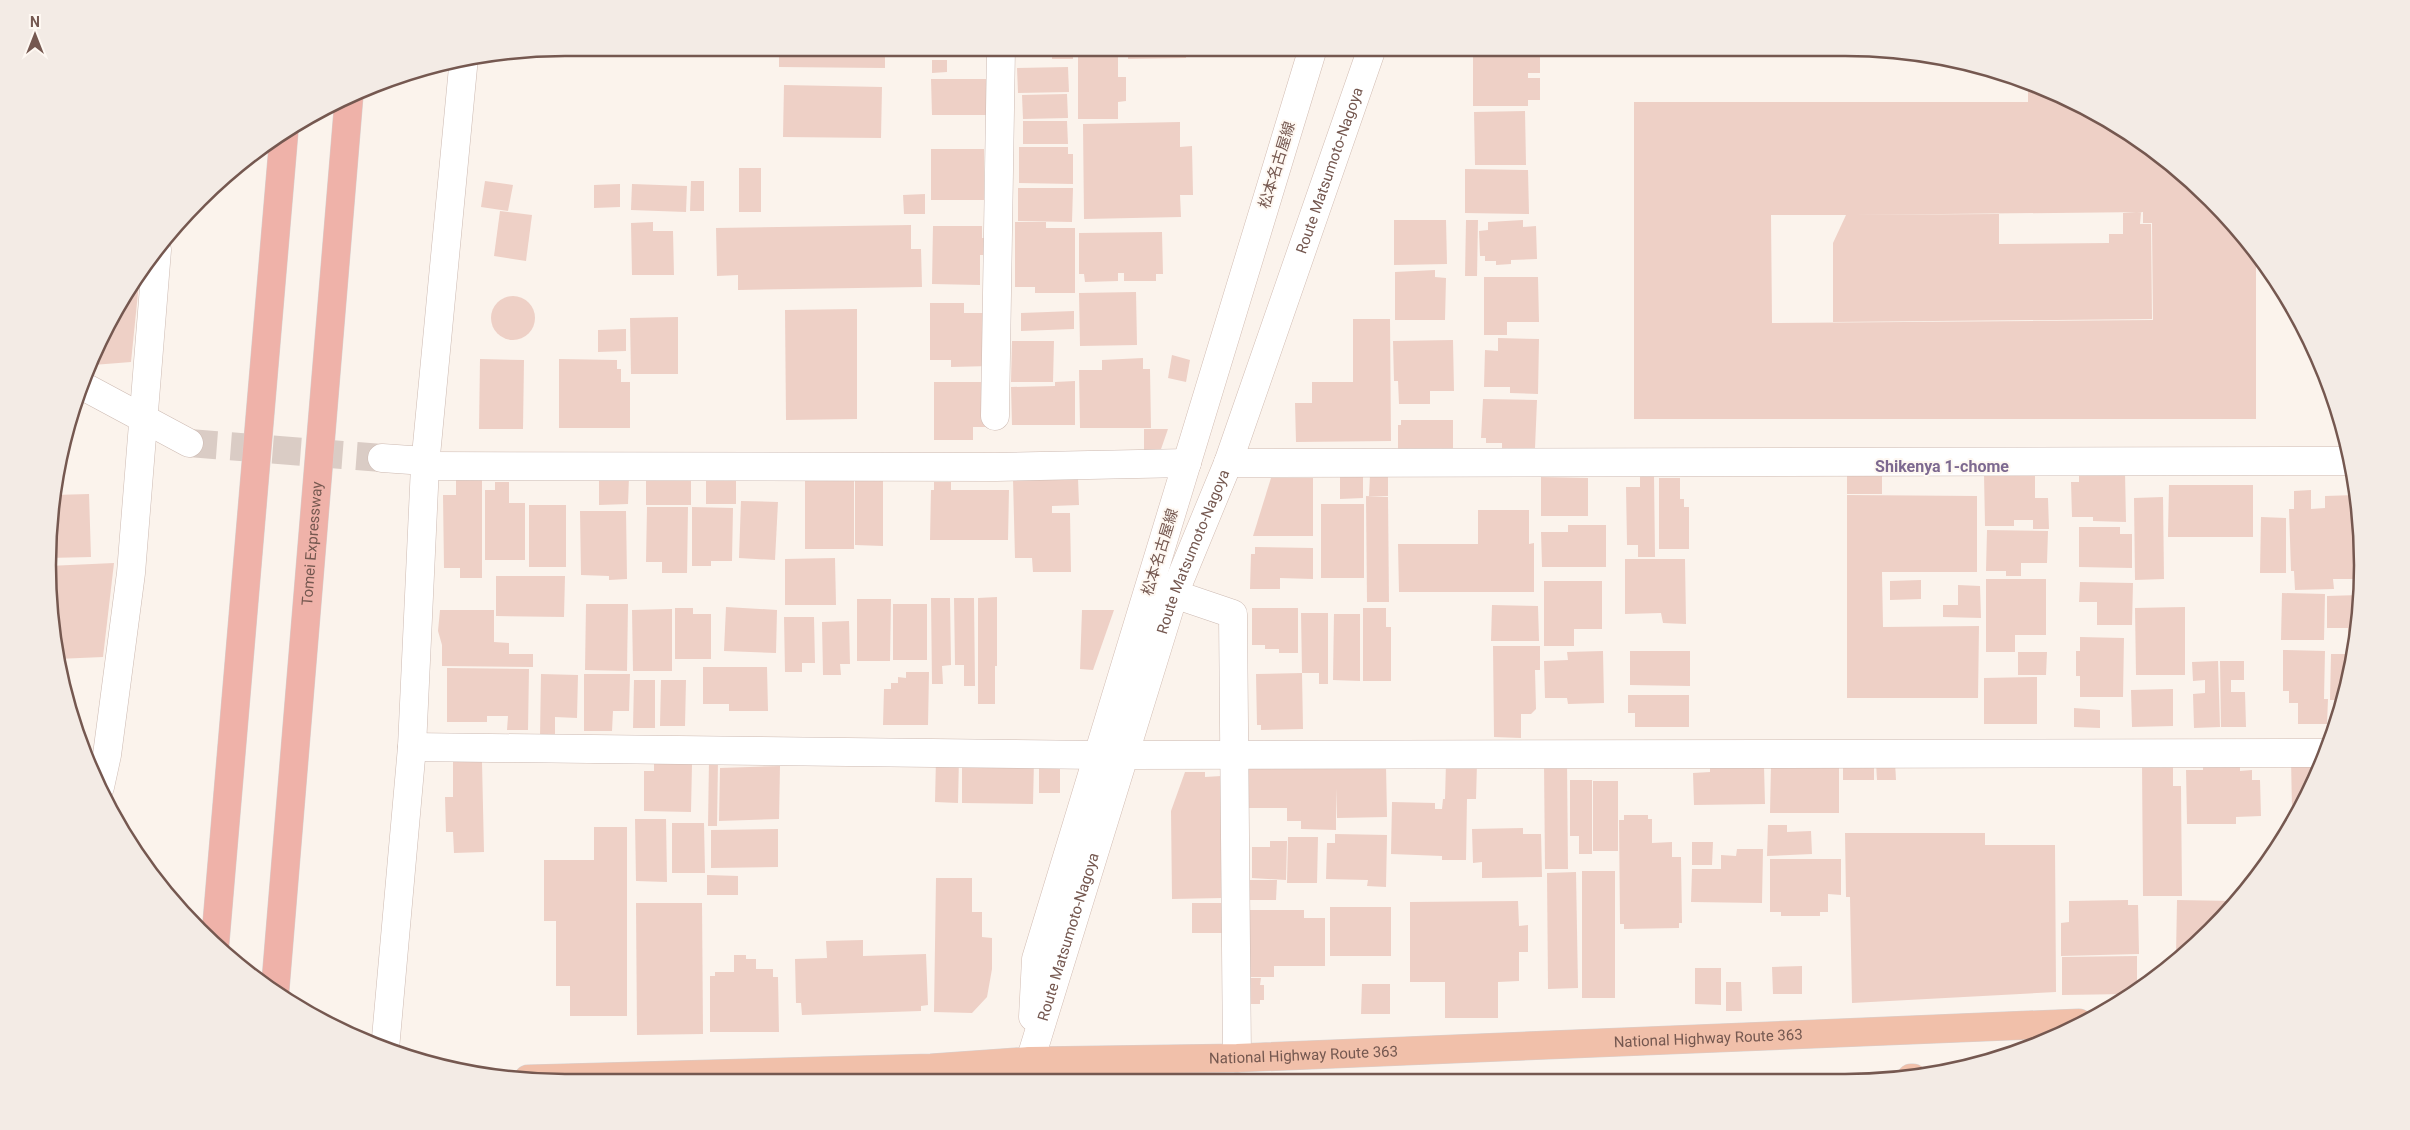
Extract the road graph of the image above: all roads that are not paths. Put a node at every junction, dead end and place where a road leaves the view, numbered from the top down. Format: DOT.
graph roads {
  1 [pos="1001,56"];
  2 [pos="1311,56"];
  3 [pos="1369,56"];
  4 [pos="463,67"];
  5 [pos="348,105"];
  6 [pos="283,141"];
  7 [pos="156,262"];
  8 [pos="88,389"];
  9 [pos="995,416"];
  10 [pos="144,420"];
  11 [pos="190,443"];
  12 [pos="382,458"];
  13 [pos="2343,461"];
  14 [pos="1187,463"];
  15 [pos="1228,463"];
  16 [pos="425,464"];
  17 [pos="1174,594"];
  18 [pos="412,747"];
  19 [pos="2318,753"];
  20 [pos="1125,755"];
  21 [pos="1235,755"];
  22 [pos="1098,756"];
  23 [pos="102,776"];
  24 [pos="216,935"];
  25 [pos="276,984"];
  26 [pos="2067,1023"];
  27 [pos="386,1041"];
  28 [pos="1237,1058"];
  29 [pos="1027,1071"];
  30 [pos="711,1074"];
  1 -- 9 [label="street"];
  2 -- 14 [label="street, 松本名古屋線"];
  3 -- 15 [label="street, Route Matsumoto-Nagoya"];
  4 -- 16 [label="street"];
  5 -- 25 [label="highway, Tomei Expressway"];
  6 -- 24 [label="highway"];
  7 -- 10 [label="street"];
  8 -- 10 [label="street"];
  10 -- 11 [label="street"];
  10 -- 23 [label="street"];
  12 -- 16 [label="street"];
  13 -- 15 [label="street"];
  14 -- 16 [label="street"];
  14 -- 22 [label="street, 松本名古屋線"];
  15 -- 17 [label="street, Route Matsumoto-Nagoya"];
  16 -- 18 [label="street"];
  17 -- 20 [label="street, Route Matsumoto-Nagoya"];
  17 -- 21 [label="street"];
  18 -- 22 [label="street"];
  18 -- 27 [label="street"];
  19 -- 21 [label="street"];
  20 -- 21 [label="street"];
  20 -- 29 [label="street, Route Matsumoto-Nagoya"];
  21 -- 28 [label="street"];
  22 -- 29 [label="street, 松本名古屋線"];
  26 -- 28 [label="highway, National Highway Route 363"];
  28 -- 29 [label="highway, National Highway Route 363"];
  29 -- 30 [label="highway, National Highway Route 363"];
}
